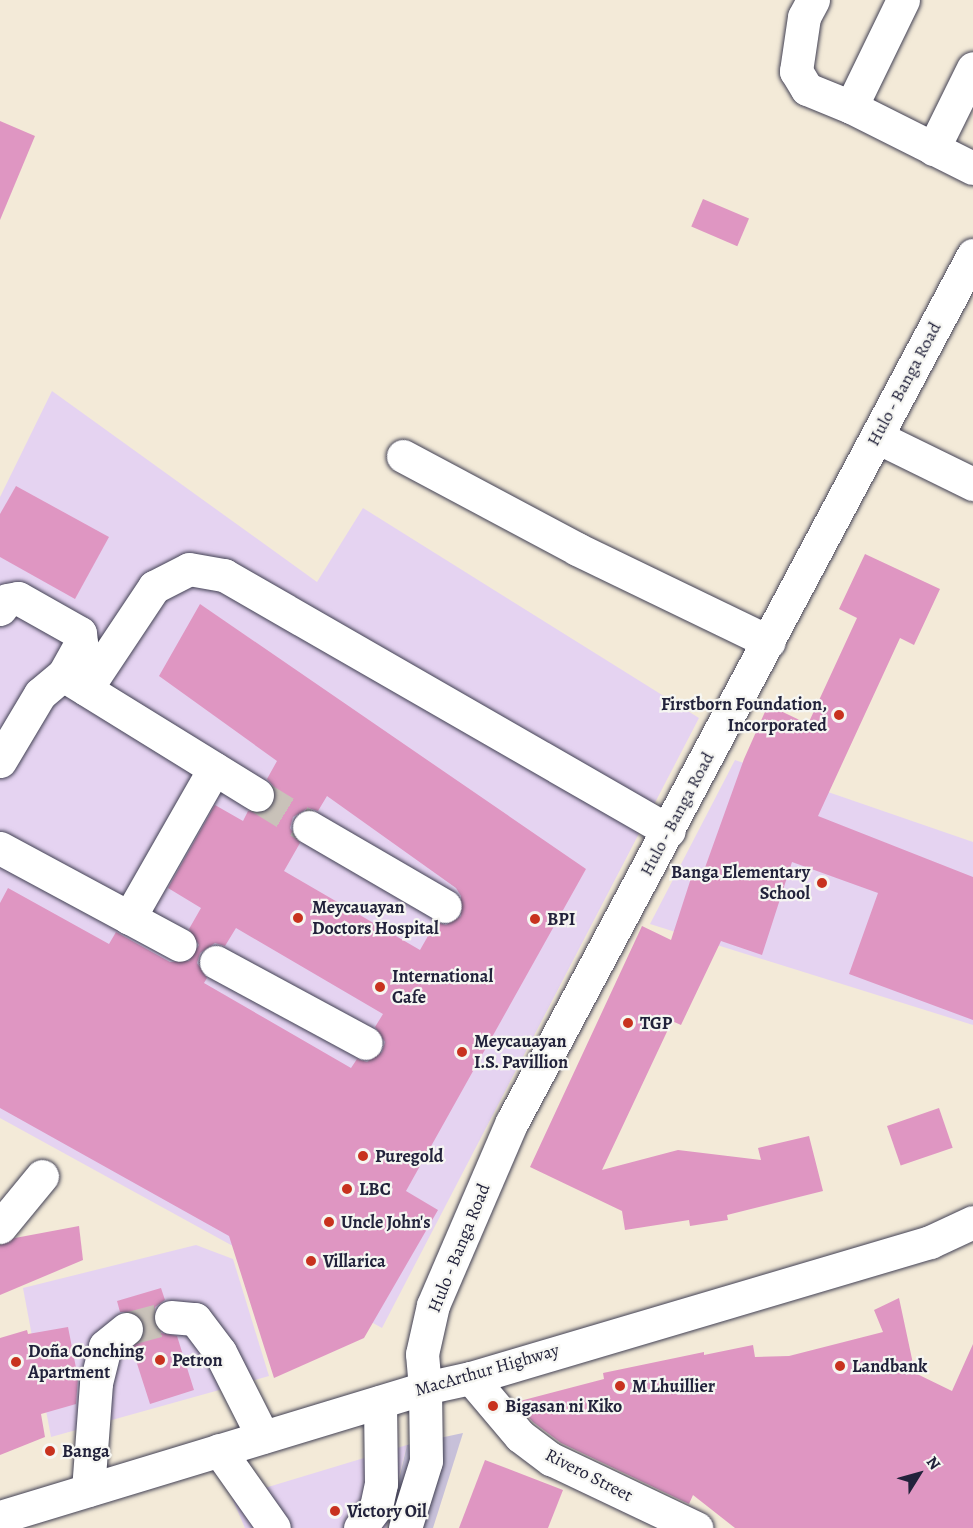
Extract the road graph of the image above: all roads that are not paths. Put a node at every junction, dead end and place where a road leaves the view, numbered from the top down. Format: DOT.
graph roads {
  1 [pos="903,0"];
  2 [pos="805,6"];
  3 [pos="973,68"];
  4 [pos="851,107"];
  5 [pos="933,149"];
  6 [pos="973,168"];
  7 [pos="973,255"];
  8 [pos="877,437"];
  9 [pos="403,456"];
  10 [pos="973,484"];
  11 [pos="0,609"];
  12 [pos="769,642"];
  13 [pos="74,682"];
  14 [pos="0,761"];
  15 [pos="214,769"];
  16 [pos="257,795"];
  17 [pos="309,826"];
  18 [pos="669,831"];
  19 [pos="0,848"];
  20 [pos="445,906"];
  21 [pos="129,918"];
  22 [pos="180,945"];
  23 [pos="216,962"];
  24 [pos="366,1043"];
  25 [pos="42,1176"];
  26 [pos="973,1222"];
  27 [pos="0,1227"];
  28 [pos="171,1317"];
  29 [pos="126,1329"];
  30 [pos="471,1378"];
  31 [pos="425,1388"];
  32 [pos="380,1402"];
  33 [pos="262,1437"];
  34 [pos="219,1450"];
  35 [pos="88,1490"];
  36 [pos="18,1518"];
  37 [pos="274,1528"];
  38 [pos="360,1528"];
  39 [pos="405,1528"];
  40 [pos="696,1528"];
  1 -- 4 [label="main road"];
  2 -- 4 [label="main road"];
  3 -- 5 [label="main road"];
  4 -- 5 [label="main road"];
  5 -- 6 [label="main road"];
  7 -- 8 [label="main road, Hulo - Banga Road"];
  8 -- 10 [label="main road"];
  8 -- 12 [label="main road, Hulo - Banga Road"];
  9 -- 12 [label="main road"];
  11 -- 13 [label="main road"];
  12 -- 18 [label="main road, Hulo - Banga Road"];
  13 -- 14 [label="main road"];
  13 -- 15 [label="main road"];
  13 -- 18 [label="main road"];
  15 -- 16 [label="main road"];
  15 -- 21 [label="main road"];
  17 -- 20 [label="main road"];
  18 -- 31 [label="main road, Hulo - Banga Road"];
  19 -- 21 [label="main road"];
  21 -- 22 [label="main road"];
  23 -- 24 [label="main road"];
  25 -- 27 [label="main road"];
  26 -- 30 [label="main road, MacArthur Highway"];
  28 -- 33 [label="main road"];
  29 -- 35 [label="main road"];
  30 -- 31 [label="main road, MacArthur Highway"];
  30 -- 40 [label="main road, Rivero Street"];
  31 -- 32 [label="main road, MacArthur Highway"];
  31 -- 39 [label="main road, Hulo - Banga Road"];
  32 -- 33 [label="main road, MacArthur Highway"];
  32 -- 38 [label="main road"];
  33 -- 34 [label="main road, MacArthur Highway"];
  34 -- 35 [label="main road, MacArthur Highway"];
  34 -- 37 [label="main road"];
  35 -- 36 [label="main road, MacArthur Highway"];
}
